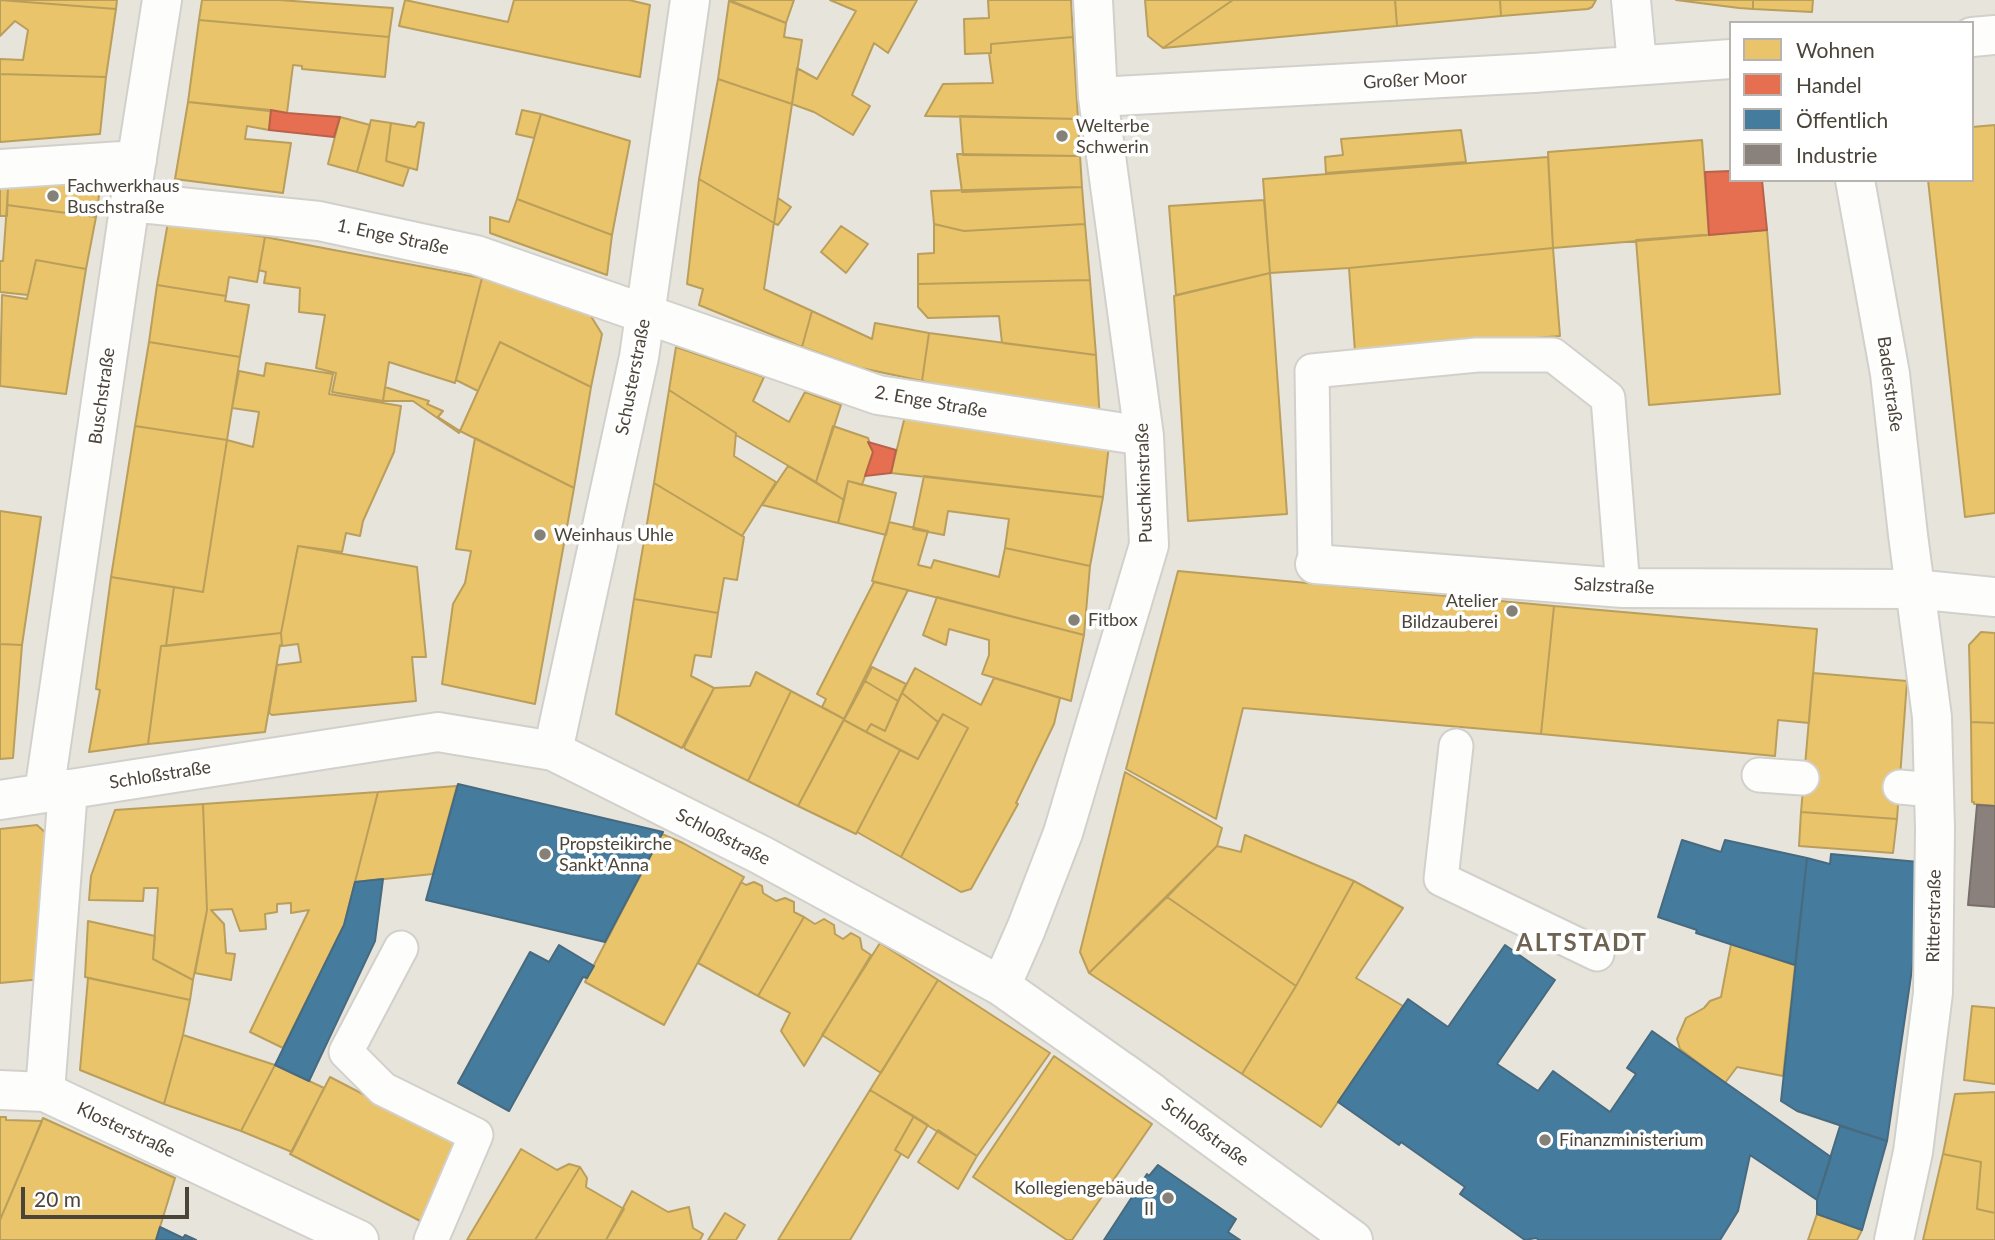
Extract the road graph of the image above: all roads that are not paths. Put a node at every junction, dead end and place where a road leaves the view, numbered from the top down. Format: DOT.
graph roads {
  1 [pos="162,0"];
  2 [pos="690,0"];
  3 [pos="1093,0"];
  4 [pos="1631,0"];
  5 [pos="1995,35"];
  6 [pos="1974,37"];
  7 [pos="1729,59"];
  8 [pos="1637,64"];
  9 [pos="1098,97"];
  10 [pos="137,160"];
  11 [pos="0,169"];
  12 [pos="1855,182"];
  13 [pos="130,202"];
  14 [pos="646,314"];
  15 [pos="1144,436"];
  16 [pos="1315,564"];
  17 [pos="1623,588"];
  18 [pos="1914,589"];
  19 [pos="1995,597"];
  20 [pos="1456,746"];
  21 [pos="553,751"];
  22 [pos="1759,775"];
  23 [pos="1802,778"];
  24 [pos="56,791"];
  25 [pos="0,800"];
  26 [pos="401,948"];
  27 [pos="1597,954"];
  28 [pos="1001,986"];
  29 [pos="0,1090"];
  30 [pos="45,1092"];
  31 [pos="359,1240"];
  32 [pos="431,1240"];
  33 [pos="1353,1240"];
  34 [pos="1894,1240"];
  1 -- 10 [label="street, Buschstraße"];
  2 -- 14 [label="street, Schusterstraße"];
  3 -- 9 [label="street, Puschkinstraße"];
  4 -- 8 [label="street"];
  5 -- 6 [label="street"];
  7 -- 8 [label="street, Großer Moor"];
  8 -- 9 [label="street, Großer Moor"];
  9 -- 15 [label="street, Puschkinstraße"];
  10 -- 11 [label="street"];
  10 -- 13 [label="street, Buschstraße"];
  12 -- 18 [label="street, Baderstraße"];
  13 -- 14 [label="street, 1. Enge Straße"];
  13 -- 24 [label="street, Buschstraße"];
  14 -- 15 [label="street, 2. Enge Straße"];
  14 -- 21 [label="street, Schusterstraße"];
  15 -- 28 [label="street, Puschkinstraße"];
  16 -- 17 [label="street, Salzstraße"];
  16 -- 17 [label="lane"];
  17 -- 18 [label="street, Salzstraße"];
  18 -- 19 [label="street, Salzstraße"];
  18 -- 34 [label="street, Ritterstraße"];
  20 -- 27 [label="lane"];
  21 -- 24 [label="street, Schloßstraße"];
  21 -- 28 [label="street, Schloßstraße"];
  22 -- 23 [label="lane"];
  24 -- 25 [label="street, Schloßstraße"];
  24 -- 30 [label="street"];
  26 -- 32 [label="lane"];
  28 -- 33 [label="street, Schloßstraße"];
  29 -- 30 [label="street, Klosterstraße"];
  30 -- 31 [label="street, Klosterstraße"];
}
